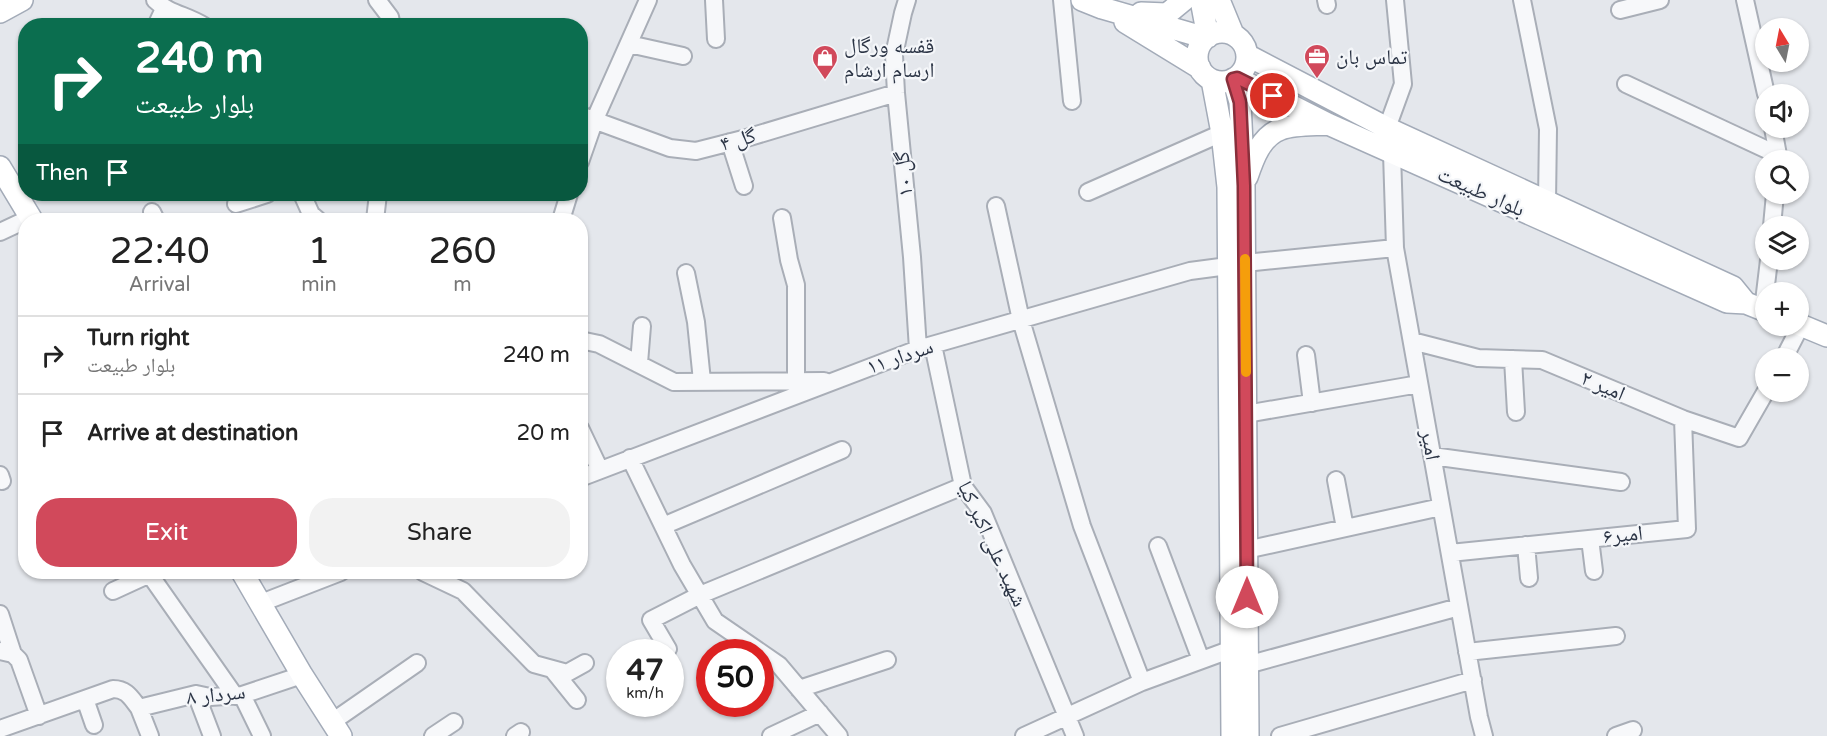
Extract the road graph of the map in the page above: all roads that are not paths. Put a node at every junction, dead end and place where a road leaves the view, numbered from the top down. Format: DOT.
graph roads {
  1 [pos="22,0"];
  2 [pos="377,0"];
  3 [pos="648,0"];
  4 [pos="714,0"];
  5 [pos="907,0"];
  6 [pos="1062,0"];
  7 [pos="1184,0"];
  8 [pos="1202,0"];
  9 [pos="1220,0"];
  10 [pos="1395,0"];
  11 [pos="1522,0"];
  12 [pos="1660,0"];
  13 [pos="1745,0"];
  14 [pos="1092,4"];
  15 [pos="160,5"];
  16 [pos="1620,10"];
  17 [pos="0,12"];
  18 [pos="192,18"];
  19 [pos="390,18"];
  20 [pos="1233,34"];
  21 [pos="1207,38"];
  22 [pos="716,39"];
  23 [pos="628,44"];
  24 [pos="1247,55"];
  25 [pos="683,56"];
  26 [pos="1206,74"];
  27 [pos="1235,78"];
  28 [pos="1626,84"];
  29 [pos="1764,84"];
  30 [pos="896,93"];
  31 [pos="1072,101"];
  32 [pos="588,117"];
  33 [pos="1328,124"];
  34 [pos="1387,128"];
  35 [pos="1222,133"];
  36 [pos="730,142"];
  37 [pos="1762,150"];
  38 [pos="1392,153"];
  39 [pos="0,167"];
  40 [pos="744,186"];
  41 [pos="1244,186"];
  42 [pos="1088,192"];
  43 [pos="18,197"];
  44 [pos="245,201"];
  45 [pos="1547,202"];
  46 [pos="236,204"];
  47 [pos="996,206"];
  48 [pos="782,218"];
  49 [pos="18,224"];
  50 [pos="0,232"];
  51 [pos="1395,249"];
  52 [pos="1237,264"];
  53 [pos="1764,270"];
  54 [pos="686,273"];
  55 [pos="1747,303"];
  56 [pos="1021,320"];
  57 [pos="642,326"];
  58 [pos="1809,329"];
  59 [pos="1827,336"];
  60 [pos="1412,341"];
  61 [pos="588,342"];
  62 [pos="926,347"];
  63 [pos="1306,355"];
  64 [pos="1513,359"];
  65 [pos="639,363"];
  66 [pos="702,381"];
  67 [pos="796,381"];
  68 [pos="834,381"];
  69 [pos="1419,384"];
  70 [pos="1759,402"];
  71 [pos="1312,403"];
  72 [pos="1516,412"];
  73 [pos="1246,414"];
  74 [pos="1683,419"];
  75 [pos="588,445"];
  76 [pos="842,450"];
  77 [pos="1432,456"];
  78 [pos="630,458"];
  79 [pos="600,470"];
  80 [pos="588,475"];
  81 [pos="1336,480"];
  82 [pos="1621,482"];
  83 [pos="963,486"];
  84 [pos="1441,507"];
  85 [pos="663,526"];
  86 [pos="1345,528"];
  87 [pos="1590,539"];
  88 [pos="1526,545"];
  89 [pos="1158,546"];
  90 [pos="1246,550"];
  91 [pos="1450,553"];
  92 [pos="1594,571"];
  93 [pos="1529,578"];
  94 [pos="137,579"];
  95 [pos="153,579"];
  96 [pos="246,579"];
  97 [pos="323,579"];
  98 [pos="438,579"];
  99 [pos="113,591"];
  100 [pos="700,595"];
  101 [pos="261,603"];
  102 [pos="1459,607"];
  103 [pos="0,614"];
  104 [pos="1616,636"];
  105 [pos="662,639"];
  106 [pos="1232,649"];
  107 [pos="7,652"];
  108 [pos="1467,652"];
  109 [pos="887,660"];
  110 [pos="1201,660"];
  111 [pos="417,663"];
  112 [pos="585,663"];
  113 [pos="1247,665"];
  114 [pos="552,669"];
  115 [pos="302,675"];
  116 [pos="1473,680"];
  117 [pos="1142,682"];
  118 [pos="799,689"];
  119 [pos="196,694"];
  120 [pos="239,696"];
  121 [pos="85,699"];
  122 [pos="577,700"];
  123 [pos="139,708"];
  124 [pos="820,713"];
  125 [pos="39,716"];
  126 [pos="1067,718"];
  127 [pos="454,722"];
  128 [pos="94,725"];
  129 [pos="0,729"];
  130 [pos="337,729"];
  131 [pos="1633,730"];
  132 [pos="150,736"];
  133 [pos="212,736"];
  134 [pos="262,736"];
  135 [pos="432,736"];
  136 [pos="771,736"];
  137 [pos="839,736"];
  138 [pos="1024,736"];
  139 [pos="1075,736"];
  140 [pos="1232,736"];
  141 [pos="1248,736"];
  142 [pos="1280,736"];
  143 [pos="1484,736"];
  144 [pos="1616,736"];
  1 -- 17 [label="main road"];
  2 -- 19 [label="street"];
  3 -- 23 [label="street"];
  4 -- 22 [label="street"];
  5 -- 30 [label="street, گل ۱۰"];
  6 -- 31 [label="street"];
  7 -- 14 [label="main road"];
  8 -- 21 [label="main road"];
  9 -- 20 [label="main road"];
  10 -- 34 [label="street"];
  11 -- 45 [label="street"];
  12 -- 16 [label="street"];
  13 -- 29 [label="street"];
  14 -- 21 [label="main road"];
  14 -- 26 [label="main road"];
  15 -- 18 [label="street"];
  20 -- 21 [label="main road"];
  20 -- 24 [label="main road"];
  21 -- 26 [label="main road"];
  23 -- 25 [label="street"];
  23 -- 32 [label="street"];
  24 -- 27 [label="main road"];
  24 -- 34 [label="main road, بلوار طبیعت"];
  26 -- 27 [label="main road"];
  26 -- 35 [label="main road"];
  27 -- 33 [label="main road, بلوار طبیعت"];
  27 -- 41 [label="main road"];
  28 -- 37 [label="street"];
  30 -- 36 [label="street, گل ۴"];
  30 -- 62 [label="street, گل ۱۰"];
  32 -- 36 [label="street, گل ۴"];
  33 -- 38 [label="main road, بلوار طبیعت"];
  33 -- 41 [label="main road"];
  34 -- 45 [label="main road, بلوار طبیعت"];
  35 -- 42 [label="street"];
  35 -- 52 [label="main road"];
  36 -- 40 [label="street"];
  38 -- 51 [label="street, امیر"];
  38 -- 55 [label="main road, بلوار طبیعت"];
  39 -- 43 [label="main road"];
  41 -- 52 [label="main road"];
  44 -- 46 [label="street"];
  45 -- 55 [label="main road, بلوار طبیعت"];
  47 -- 56 [label="street"];
  48 -- 67 [label="street"];
  49 -- 50 [label="street"];
  51 -- 52 [label="street, سردار ۱۱"];
  51 -- 60 [label="street, امیر"];
  52 -- 56 [label="street, سردار ۱۱"];
  52 -- 73 [label="main road"];
  52 -- 106 [label="main road"];
  53 -- 55 [label="street"];
  54 -- 66 [label="street"];
  56 -- 62 [label="street, سردار ۱۱"];
  56 -- 117 [label="street"];
  57 -- 65 [label="street"];
  58 -- 59 [label="main road"];
  60 -- 64 [label="street, امیر ۲"];
  60 -- 69 [label="street, امیر"];
  61 -- 65 [label="street"];
  62 -- 68 [label="street, سردار ۱۱"];
  62 -- 83 [label="street, شهید علی اکبر کیا"];
  63 -- 71 [label="street"];
  64 -- 72 [label="street"];
  64 -- 74 [label="street, امیر ۲"];
  65 -- 66 [label="street"];
  66 -- 67 [label="street"];
  67 -- 68 [label="street"];
  68 -- 78 [label="street, سردار ۱۱"];
  69 -- 71 [label="street"];
  69 -- 77 [label="street, امیر"];
  70 -- 74 [label="street, امیر ۲"];
  71 -- 73 [label="street"];
  73 -- 90 [label="main road"];
  74 -- 87 [label="street, امیر۶"];
  75 -- 79 [label="street"];
  76 -- 85 [label="street"];
  77 -- 82 [label="street"];
  77 -- 84 [label="street, امیر"];
  78 -- 79 [label="street, سردار ۱۱"];
  78 -- 85 [label="street"];
  79 -- 80 [label="street, سردار ۱۱"];
  81 -- 86 [label="street"];
  83 -- 100 [label="street"];
  83 -- 126 [label="street, شهید علی اکبر کیا"];
  84 -- 86 [label="street"];
  84 -- 91 [label="street, امیر"];
  85 -- 100 [label="street"];
  86 -- 90 [label="street"];
  87 -- 88 [label="street, امیر۶"];
  87 -- 92 [label="street"];
  88 -- 91 [label="street, امیر۶"];
  88 -- 93 [label="street"];
  89 -- 110 [label="street"];
  90 -- 113 [label="main road"];
  91 -- 102 [label="street, امیر"];
  94 -- 99 [label="street"];
  95 -- 120 [label="street"];
  96 -- 101 [label="main road"];
  97 -- 101 [label="street"];
  98 -- 114 [label="street"];
  100 -- 105 [label="street"];
  100 -- 118 [label="street"];
  101 -- 115 [label="main road"];
  102 -- 108 [label="street, امیر"];
  102 -- 113 [label="street"];
  103 -- 107 [label="street"];
  104 -- 108 [label="street"];
  106 -- 110 [label="street"];
  106 -- 140 [label="main road"];
  107 -- 125 [label="street"];
  108 -- 116 [label="street, امیر"];
  109 -- 118 [label="street"];
  110 -- 117 [label="street"];
  111 -- 130 [label="street"];
  112 -- 114 [label="street"];
  113 -- 141 [label="main road"];
  114 -- 122 [label="street"];
  115 -- 120 [label="street, سردار ۸"];
  115 -- 130 [label="main road"];
  116 -- 142 [label="street"];
  116 -- 143 [label="street, امیر"];
  117 -- 126 [label="street"];
  118 -- 124 [label="street"];
  119 -- 120 [label="street, سردار ۸"];
  119 -- 123 [label="street, سردار ۸"];
  119 -- 133 [label="street"];
  120 -- 134 [label="street"];
  121 -- 123 [label="street"];
  121 -- 125 [label="street"];
  121 -- 128 [label="street"];
  123 -- 132 [label="street"];
  124 -- 136 [label="street"];
  124 -- 137 [label="street"];
  125 -- 129 [label="street"];
  126 -- 138 [label="street"];
  126 -- 139 [label="street, شهید علی اکبر کیا"];
  127 -- 135 [label="street"];
  131 -- 144 [label="street"];
}
